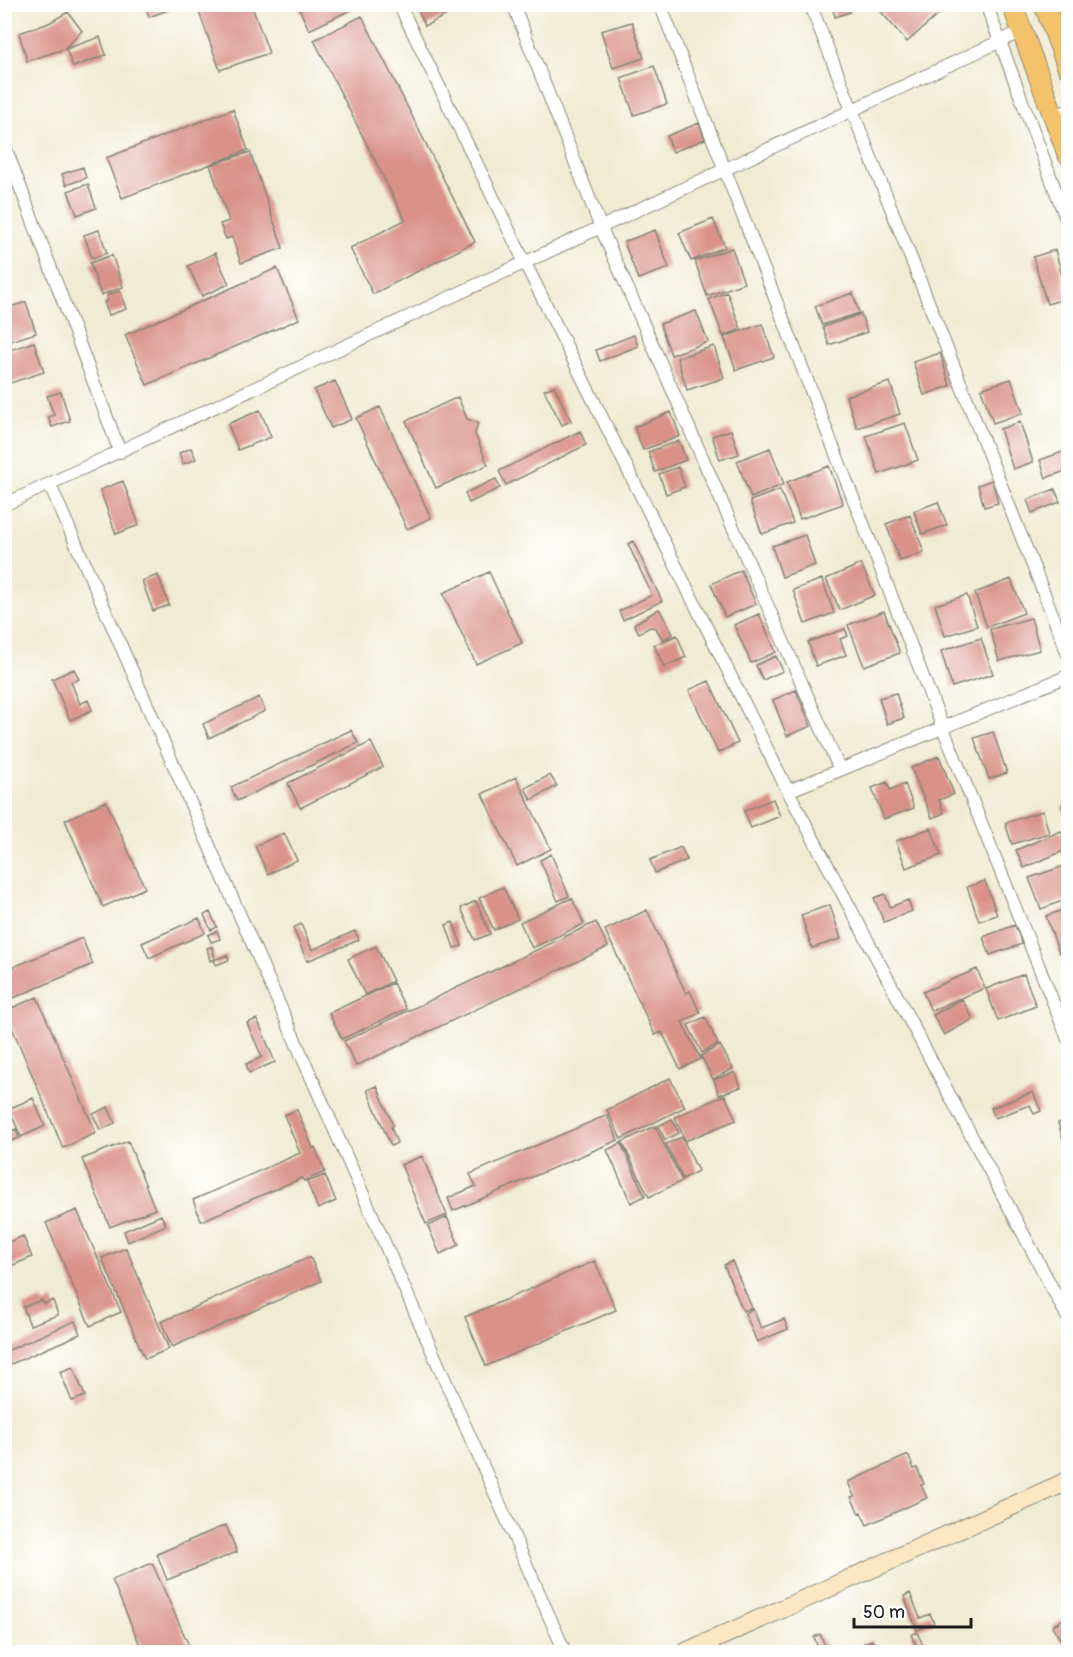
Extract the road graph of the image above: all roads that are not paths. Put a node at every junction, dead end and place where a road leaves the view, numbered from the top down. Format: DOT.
graph roads {
  1 [pos="399,4"];
  2 [pos="513,4"];
  3 [pos="660,4"];
  4 [pos="810,4"];
  5 [pos="986,4"];
  6 [pos="1012,4"];
  7 [pos="1044,4"];
  8 [pos="1022,31"];
  9 [pos="1001,41"];
  10 [pos="1068,68"];
  11 [pos="852,111"];
  12 [pos="1061,114"];
  13 [pos="4,144"];
  14 [pos="1068,155"];
  15 [pos="725,170"];
  16 [pos="1068,224"];
  17 [pos="602,228"];
  18 [pos="525,263"];
  19 [pos="120,452"];
  20 [pos="50,485"];
  21 [pos="4,505"];
  22 [pos="1068,654"];
  23 [pos="1068,676"];
  24 [pos="943,728"];
  25 [pos="840,770"];
  26 [pos="788,791"];
  27 [pos="1068,1039"];
  28 [pos="1068,1318"];
  29 [pos="1068,1481"];
  30 [pos="565,1653"];
  31 [pos="686,1653"];
  1 -- 18 [label="street"];
  2 -- 17 [label="street"];
  3 -- 15 [label="street"];
  4 -- 11 [label="street"];
  5 -- 9 [label="street"];
  6 -- 8 [label="main road"];
  7 -- 10 [label="main road"];
  8 -- 9 [label="street"];
  8 -- 12 [label="main road"];
  9 -- 11 [label="street"];
  9 -- 16 [label="street"];
  11 -- 15 [label="street"];
  11 -- 22 [label="street"];
  12 -- 14 [label="main road"];
  13 -- 19 [label="street"];
  15 -- 17 [label="street"];
  15 -- 24 [label="street"];
  17 -- 18 [label="street"];
  17 -- 25 [label="street"];
  18 -- 19 [label="street"];
  18 -- 26 [label="street"];
  19 -- 20 [label="street"];
  20 -- 21 [label="street"];
  20 -- 30 [label="street"];
  23 -- 24 [label="street"];
  24 -- 25 [label="street"];
  24 -- 27 [label="street"];
  25 -- 26 [label="street"];
  26 -- 28 [label="street"];
  29 -- 31 [label="street"];
}
